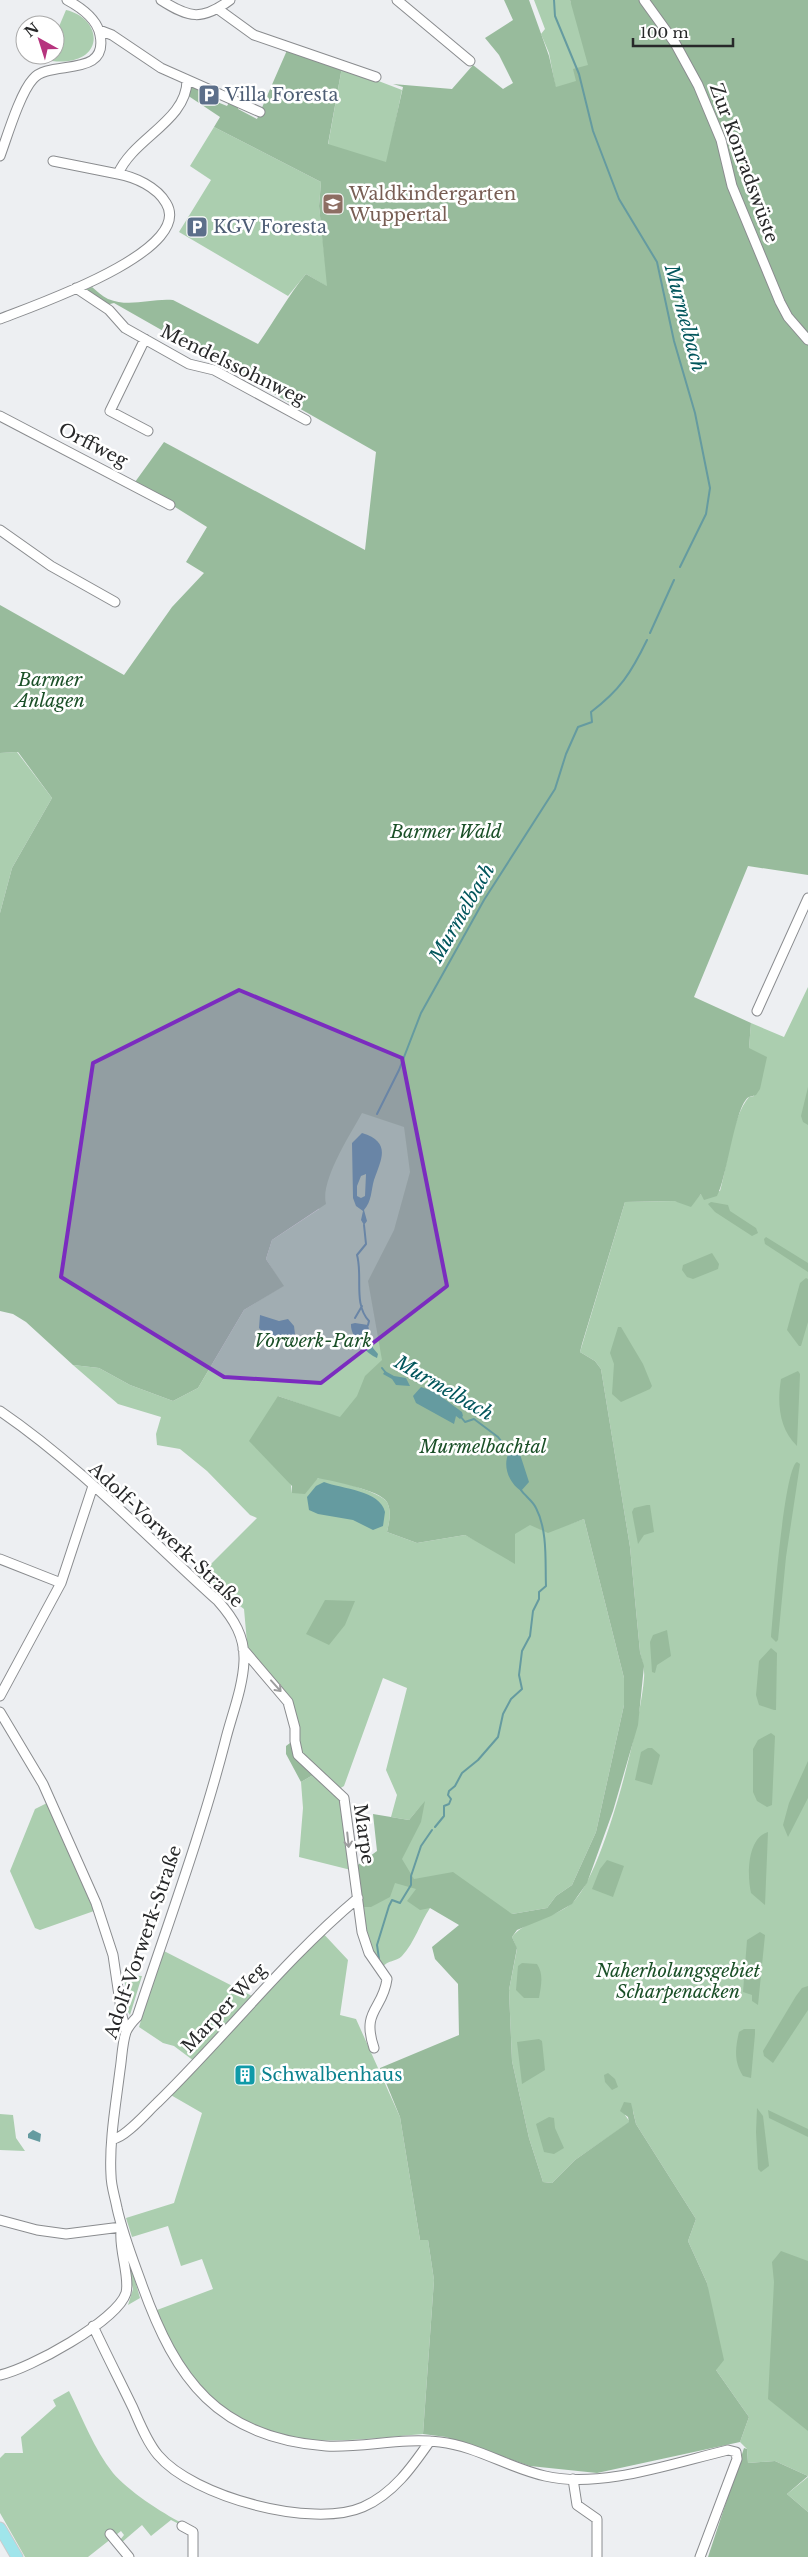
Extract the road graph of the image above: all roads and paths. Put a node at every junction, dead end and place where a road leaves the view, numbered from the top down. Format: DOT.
graph roads {
  1 [pos="67,0"];
  2 [pos="161,0"];
  3 [pos="230,0"];
  4 [pos="397,0"];
  5 [pos="644,0"];
  6 [pos="218,9"];
  7 [pos="99,30"];
  8 [pos="470,61"];
  9 [pos="376,77"];
  10 [pos="187,80"];
  11 [pos="260,112"];
  12 [pos="2,146"];
  13 [pos="0,156"];
  14 [pos="53,161"];
  15 [pos="118,174"];
  16 [pos="76,288"];
  17 [pos="0,320"];
  18 [pos="145,339"];
  19 [pos="808,340"];
  20 [pos="0,416"];
  21 [pos="306,420"];
  22 [pos="148,431"];
  23 [pos="170,504"];
  24 [pos="0,530"];
  25 [pos="115,602"];
  26 [pos="808,898"];
  27 [pos="758,1011"];
  28 [pos="0,1411"];
  29 [pos="93,1486"];
  30 [pos="0,1559"];
  31 [pos="61,1583"];
  32 [pos="243,1650"];
  33 [pos="0,1696"];
  34 [pos="0,1712"];
  35 [pos="358,1898"];
  36 [pos="126,2031"];
  37 [pos="374,2048"];
  38 [pos="113,2139"];
  39 [pos="0,2220"];
  40 [pos="121,2227"];
  41 [pos="93,2326"];
  42 [pos="0,2375"];
  43 [pos="430,2441"];
  44 [pos="573,2479"];
  45 [pos="182,2526"];
  46 [pos="0,2528"];
  47 [pos="116,2536"];
  48 [pos="598,2555"];
  49 [pos="17,2557"];
  50 [pos="129,2557"];
  51 [pos="193,2557"];
  52 [pos="700,2557"];
  1 -- 7 [label="street"];
  2 -- 6 [label="street"];
  3 -- 6 [label="street"];
  4 -- 8 [label="street"];
  5 -- 19 [label="street, Zur Konradswüste"];
  6 -- 9 [label="street"];
  7 -- 10 [label="street"];
  7 -- 12 [label="street"];
  10 -- 11 [label="street"];
  10 -- 15 [label="street"];
  12 -- 13 [label="street"];
  14 -- 15 [label="street"];
  15 -- 16 [label="street"];
  16 -- 17 [label="street"];
  16 -- 18 [label="street, Mendelssohnweg"];
  18 -- 21 [label="street, Mendelssohnweg"];
  18 -- 22 [label="street, Mendelssohnweg"];
  20 -- 23 [label="street, Orffweg"];
  24 -- 25 [label="street"];
  26 -- 27 [label="street"];
  28 -- 29 [label="street, Adolf-Vorwerk-Straße"];
  29 -- 31 [label="street"];
  29 -- 32 [label="street, Adolf-Vorwerk-Straße"];
  30 -- 31 [label="street"];
  31 -- 33 [label="street"];
  32 -- 35 [label="street, Marpe, one-way"];
  32 -- 36 [label="street, Adolf-Vorwerk-Straße"];
  34 -- 36 [label="street"];
  35 -- 37 [label="street, Marpe"];
  35 -- 38 [label="street, Marper Weg"];
  36 -- 38 [label="street, Adolf-Vorwerk-Straße"];
  38 -- 40 [label="street, Adolf-Vorwerk-Straße"];
  39 -- 40 [label="street"];
  40 -- 41 [label="street"];
  40 -- 43 [label="street, Adolf-Vorwerk-Straße"];
  41 -- 42 [label="street"];
  41 -- 43 [label="street"];
  43 -- 44 [label="street, Adolf-Vorwerk-Straße"];
  44 -- 48 [label="street"];
  44 -- 52 [label="street, Adolf-Vorwerk-Straße"];
  45 -- 51 [label="street"];
  46 -- 49 [label="main road"];
  47 -- 50 [label="street"];
}
